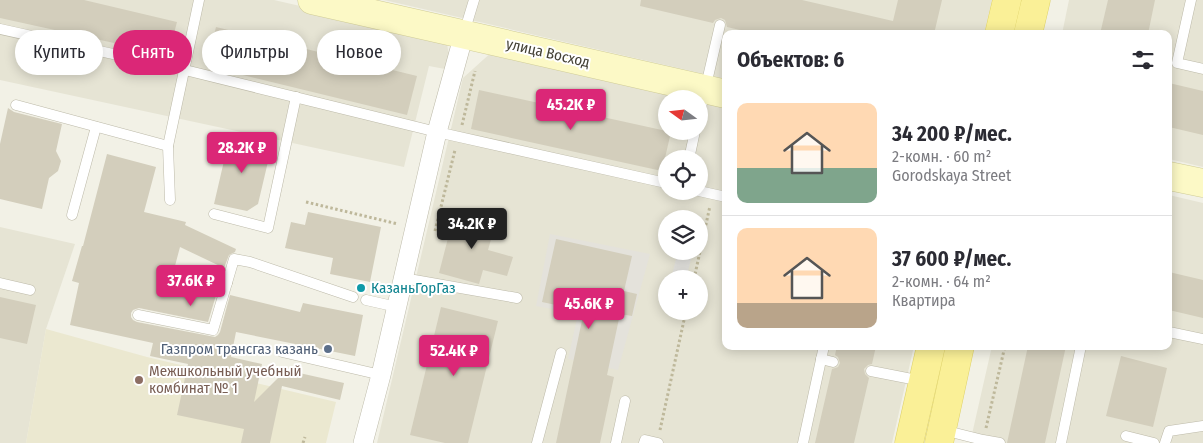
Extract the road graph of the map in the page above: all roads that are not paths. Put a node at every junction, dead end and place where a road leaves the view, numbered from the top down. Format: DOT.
graph roads {
  1 [pos="199,0"];
  2 [pos="312,0"];
  3 [pos="474,0"];
  4 [pos="1007,0"];
  5 [pos="1036,0"];
  6 [pos="1191,0"];
  7 [pos="720,25"];
  8 [pos="0,29"];
  9 [pos="1000,30"];
  10 [pos="1029,30"];
  11 [pos="464,34"];
  12 [pos="192,35"];
  13 [pos="113,54"];
  14 [pos="1203,69"];
  15 [pos="192,72"];
  16 [pos="184,75"];
  17 [pos="716,91"];
  18 [pos="296,97"];
  19 [pos="708,103"];
  20 [pos="16,104"];
  21 [pos="96,126"];
  22 [pos="437,132"];
  23 [pos="168,146"];
  24 [pos="1172,177"];
  25 [pos="658,181"];
  26 [pos="1203,183"];
  27 [pos="708,193"];
  28 [pos="722,196"];
  29 [pos="170,200"];
  30 [pos="214,214"];
  31 [pos="72,215"];
  32 [pos="192,271"];
  33 [pos="403,278"];
  34 [pos="0,283"];
  35 [pos="227,283"];
  36 [pos="30,290"];
  37 [pos="353,297"];
  38 [pos="517,298"];
  39 [pos="366,300"];
  40 [pos="396,307"];
  41 [pos="138,315"];
  42 [pos="1172,333"];
  43 [pos="1203,339"];
  44 [pos="823,350"];
  45 [pos="930,350"];
  46 [pos="959,350"];
  47 [pos="1080,350"];
  48 [pos="282,352"];
  49 [pos="560,353"];
  50 [pos="821,359"];
  51 [pos="833,362"];
  52 [pos="871,371"];
  53 [pos="381,376"];
  54 [pos="923,381"];
  55 [pos="625,401"];
  56 [pos="1203,426"];
  57 [pos="1126,436"];
  58 [pos="940,437"];
  59 [pos="363,443"];
  60 [pos="537,443"];
  61 [pos="616,443"];
  62 [pos="644,443"];
  63 [pos="657,443"];
  64 [pos="803,443"];
  65 [pos="908,443"];
  66 [pos="1000,443"];
  67 [pos="1061,443"];
  68 [pos="1154,443"];
  69 [pos="1165,443"];
  1 -- 12 [label="lane"];
  2 -- 11 [label="street, улица Восход"];
  3 -- 11 [label="lane"];
  4 -- 9 [label="main road"];
  5 -- 10 [label="main road"];
  6 -- 14 [label="lane"];
  7 -- 17 [label="lane"];
  8 -- 13 [label="lane"];
  11 -- 17 [label="street, улица Восход"];
  11 -- 22 [label="street"];
  15 -- 18 [label="lane"];
  16 -- 23 [label="lane"];
  17 -- 19 [label="lane"];
  18 -- 22 [label="lane"];
  18 -- 30 [label="lane"];
  20 -- 21 [label="lane"];
  21 -- 23 [label="lane"];
  21 -- 31 [label="lane"];
  22 -- 25 [label="lane"];
  22 -- 33 [label="street"];
  23 -- 29 [label="lane"];
  24 -- 26 [label="street"];
  27 -- 28 [label="lane"];
  32 -- 35 [label="lane"];
  33 -- 38 [label="lane"];
  33 -- 40 [label="street"];
  34 -- 36 [label="lane"];
  35 -- 37 [label="lane"];
  35 -- 41 [label="lane"];
  39 -- 40 [label="lane"];
  40 -- 53 [label="street"];
  42 -- 43 [label="lane"];
  44 -- 50 [label="lane"];
  45 -- 54 [label="main road"];
  46 -- 58 [label="main road"];
  47 -- 67 [label="lane"];
  48 -- 53 [label="lane"];
  49 -- 60 [label="lane"];
  50 -- 51 [label="lane"];
  50 -- 64 [label="lane"];
  52 -- 54 [label="lane"];
  53 -- 59 [label="street"];
  54 -- 65 [label="main road"];
  55 -- 61 [label="lane"];
  56 -- 69 [label="lane"];
  57 -- 68 [label="lane"];
  58 -- 66 [label="lane"];
  62 -- 63 [label="lane"];
}
